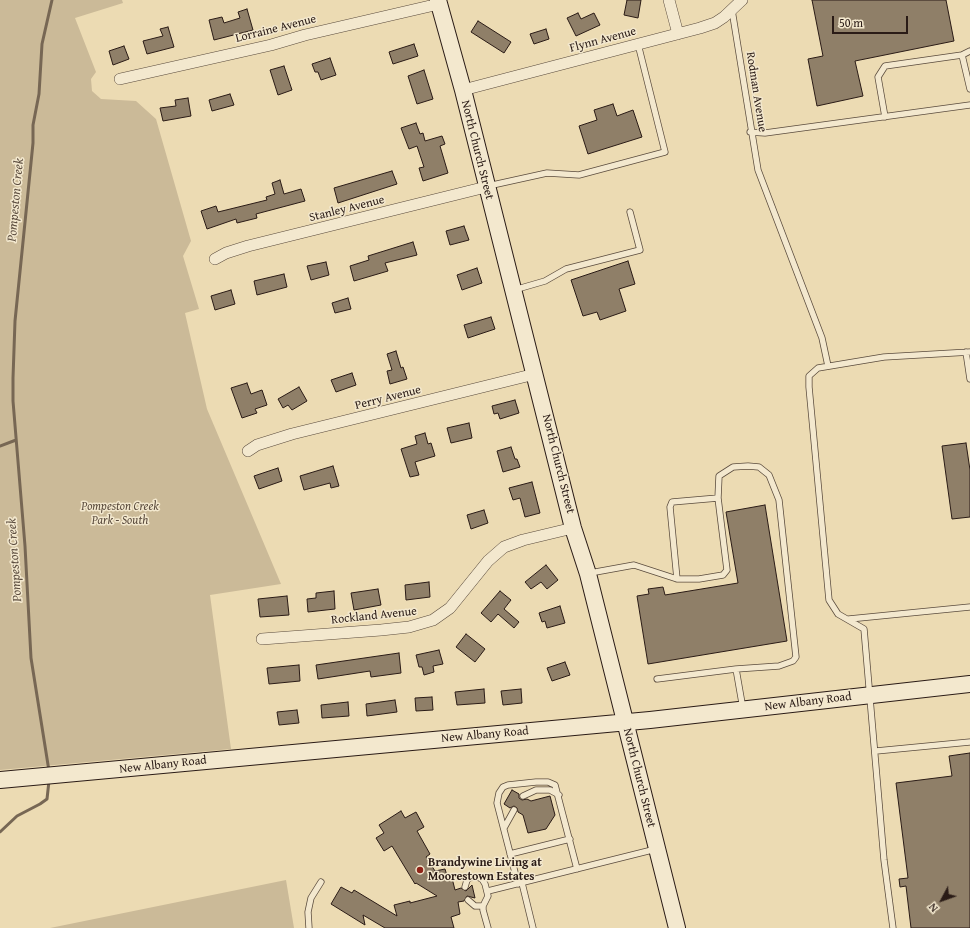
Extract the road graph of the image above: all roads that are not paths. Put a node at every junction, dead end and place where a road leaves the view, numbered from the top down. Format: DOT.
graph roads {
  1 [pos="669,0"];
  2 [pos="742,0"];
  3 [pos="439,2"];
  4 [pos="732,10"];
  5 [pos="678,34"];
  6 [pos="638,44"];
  7 [pos="970,51"];
  8 [pos="962,55"];
  9 [pos="120,79"];
  10 [pos="970,89"];
  11 [pos="463,90"];
  12 [pos="970,105"];
  13 [pos="885,117"];
  14 [pos="750,132"];
  15 [pos="486,187"];
  16 [pos="630,212"];
  17 [pos="215,260"];
  18 [pos="514,290"];
  19 [pos="968,352"];
  20 [pos="828,366"];
  21 [pos="535,374"];
  22 [pos="970,379"];
  23 [pos="248,451"];
  24 [pos="718,498"];
  25 [pos="574,528"];
  26 [pos="588,574"];
  27 [pos="677,579"];
  28 [pos="970,607"];
  29 [pos="849,619"];
  30 [pos="262,639"];
  31 [pos="736,669"];
  32 [pos="657,679"];
  33 [pos="970,684"];
  34 [pos="869,694"];
  35 [pos="743,709"];
  36 [pos="625,722"];
  37 [pos="970,742"];
  38 [pos="876,751"];
  39 [pos="0,780"];
  40 [pos="559,795"];
  41 [pos="523,796"];
  42 [pos="514,810"];
  43 [pos="504,828"];
  44 [pos="570,839"];
  45 [pos="656,849"];
  46 [pos="510,854"];
  47 [pos="577,869"];
  48 [pos="321,882"];
  49 [pos="520,883"];
  50 [pos="465,887"];
  51 [pos="488,891"];
  52 [pos="468,900"];
  53 [pos="483,906"];
  54 [pos="309,928"];
  55 [pos="488,928"];
  56 [pos="533,928"];
  57 [pos="677,928"];
  58 [pos="893,928"];
  1 -- 5 [label="street"];
  2 -- 4 [label="street, Flynn Avenue"];
  3 -- 9 [label="street, Lorraine Avenue"];
  3 -- 11 [label="main road, North Church Street"];
  4 -- 5 [label="street, Flynn Avenue"];
  4 -- 14 [label="lane, Rodman Avenue"];
  5 -- 6 [label="street, Flynn Avenue"];
  6 -- 11 [label="street, Flynn Avenue"];
  6 -- 15 [label="lane"];
  7 -- 8 [label="lane"];
  8 -- 10 [label="lane"];
  8 -- 13 [label="lane"];
  11 -- 15 [label="main road, North Church Street"];
  12 -- 13 [label="lane"];
  13 -- 14 [label="lane"];
  14 -- 20 [label="lane, Rodman Avenue"];
  15 -- 17 [label="street, Stanley Avenue"];
  15 -- 18 [label="main road, North Church Street"];
  16 -- 18 [label="lane"];
  18 -- 21 [label="main road, North Church Street"];
  19 -- 20 [label="lane"];
  19 -- 22 [label="lane"];
  20 -- 29 [label="lane"];
  21 -- 23 [label="street, Perry Avenue"];
  21 -- 25 [label="main road, North Church Street"];
  24 -- 27 [label="lane"];
  24 -- 27 [label="lane"];
  24 -- 31 [label="lane"];
  25 -- 26 [label="main road, North Church Street"];
  25 -- 30 [label="street, Rockland Avenue"];
  26 -- 27 [label="lane"];
  26 -- 36 [label="main road, North Church Street"];
  28 -- 29 [label="lane"];
  29 -- 34 [label="lane"];
  31 -- 32 [label="lane"];
  31 -- 35 [label="lane"];
  33 -- 34 [label="main road, New Albany Road"];
  34 -- 35 [label="main road, New Albany Road"];
  34 -- 38 [label="lane"];
  35 -- 36 [label="main road, New Albany Road"];
  36 -- 39 [label="main road, New Albany Road"];
  36 -- 45 [label="main road, North Church Street"];
  37 -- 38 [label="lane"];
  38 -- 58 [label="lane"];
  40 -- 41 [label="lane"];
  40 -- 43 [label="lane"];
  40 -- 44 [label="lane"];
  42 -- 43 [label="lane"];
  43 -- 46 [label="lane"];
  44 -- 46 [label="lane"];
  44 -- 47 [label="lane"];
  45 -- 47 [label="lane"];
  45 -- 57 [label="main road, North Church Street"];
  46 -- 49 [label="lane"];
  47 -- 49 [label="lane"];
  48 -- 54 [label="lane"];
  49 -- 51 [label="lane"];
  49 -- 56 [label="lane"];
  50 -- 51 [label="lane"];
  51 -- 53 [label="lane"];
  52 -- 53 [label="lane"];
  53 -- 55 [label="lane"];
}
